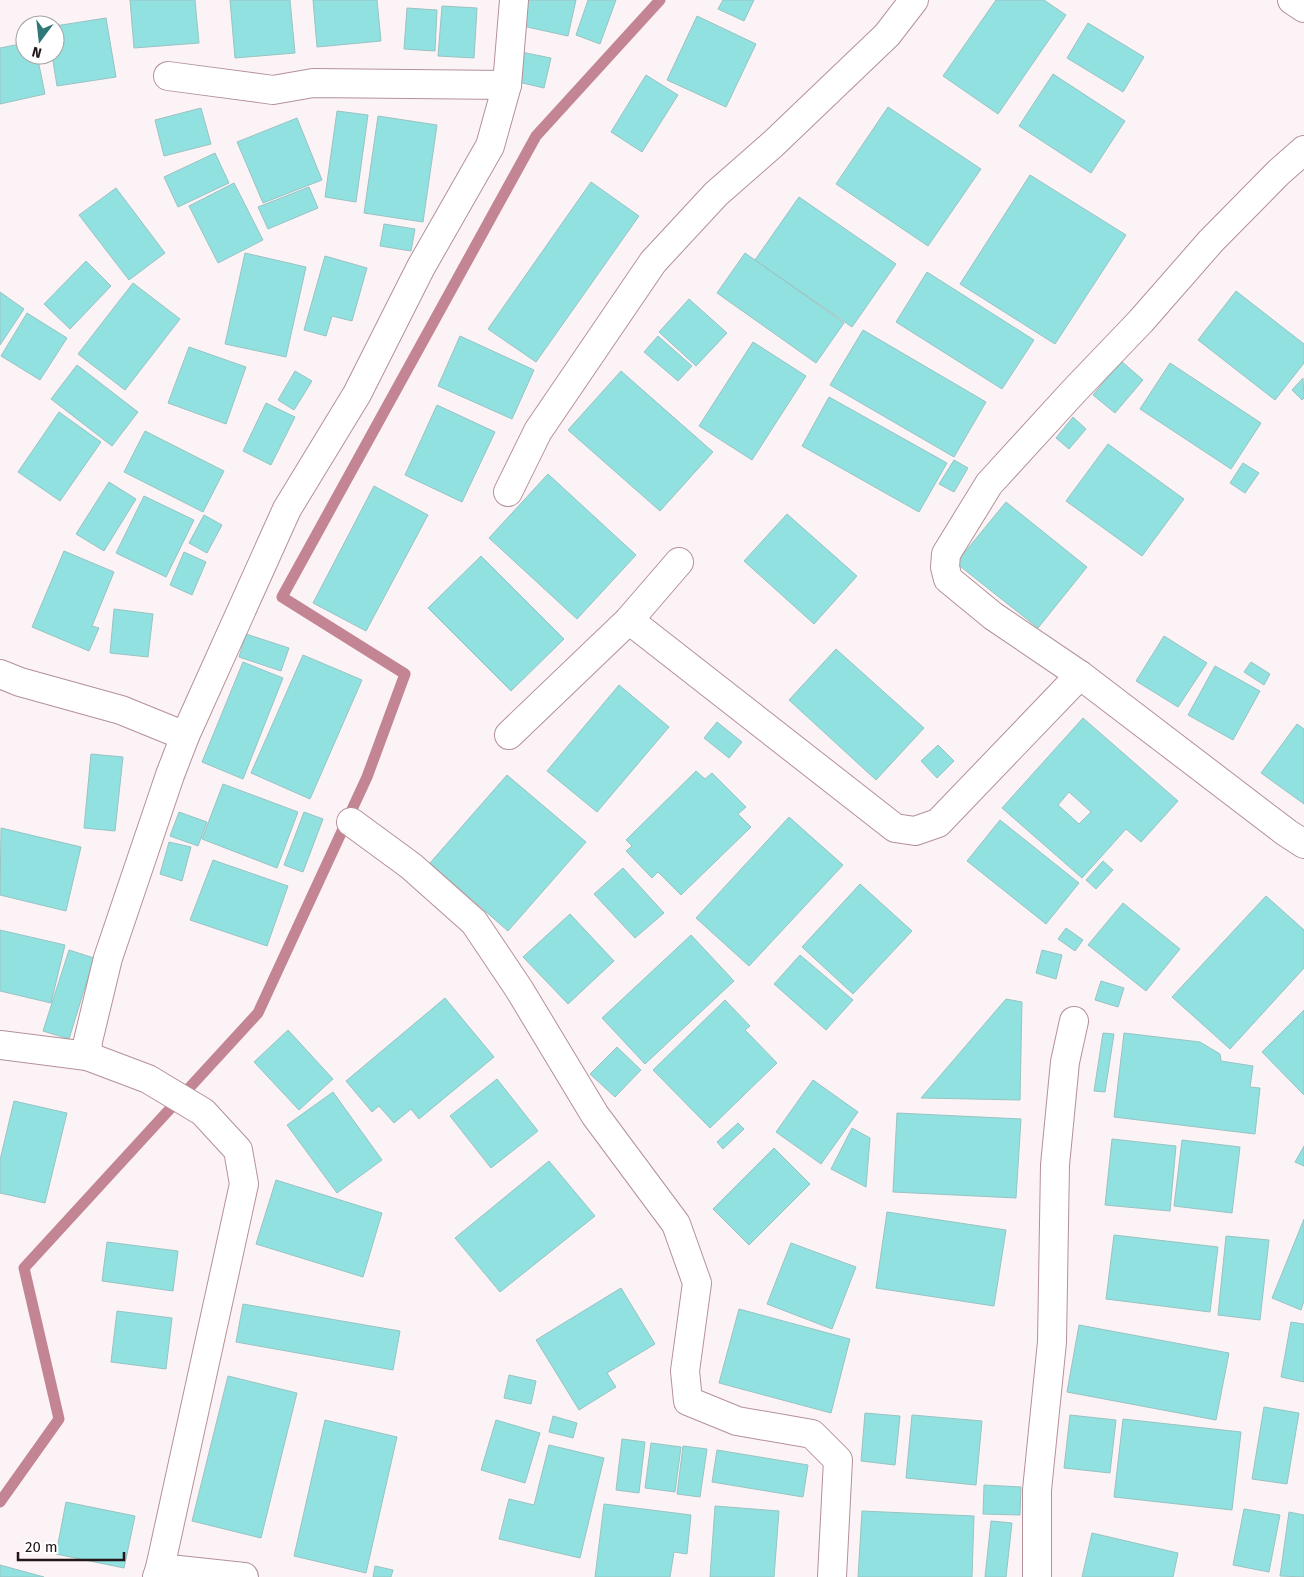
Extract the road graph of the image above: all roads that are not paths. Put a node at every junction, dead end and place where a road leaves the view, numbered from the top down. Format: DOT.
graph roads {
  1 [pos="514,0"];
  2 [pos="914,0"];
  3 [pos="1292,0"];
  4 [pos="1304,8"];
  5 [pos="168,76"];
  6 [pos="507,85"];
  7 [pos="1304,150"];
  8 [pos="508,492"];
  9 [pos="679,562"];
  10 [pos="629,620"];
  11 [pos="0,674"];
  12 [pos="1080,675"];
  13 [pos="185,736"];
  14 [pos="509,736"];
  15 [pos="351,822"];
  16 [pos="1304,844"];
  17 [pos="1074,1021"];
  18 [pos="0,1045"];
  19 [pos="87,1056"];
  20 [pos="158,1572"];
  21 [pos="244,1577"];
  22 [pos="832,1577"];
  23 [pos="1038,1577"];
  1 -- 6 [label="street"];
  2 -- 8 [label="street"];
  3 -- 4 [label="street"];
  5 -- 6 [label="street"];
  6 -- 13 [label="street"];
  7 -- 12 [label="street"];
  9 -- 10 [label="street"];
  10 -- 12 [label="street"];
  10 -- 14 [label="street"];
  11 -- 13 [label="street"];
  12 -- 16 [label="street"];
  13 -- 19 [label="street"];
  15 -- 22 [label="street"];
  17 -- 23 [label="street"];
  18 -- 19 [label="street"];
  19 -- 20 [label="street"];
  20 -- 21 [label="street"];
}
